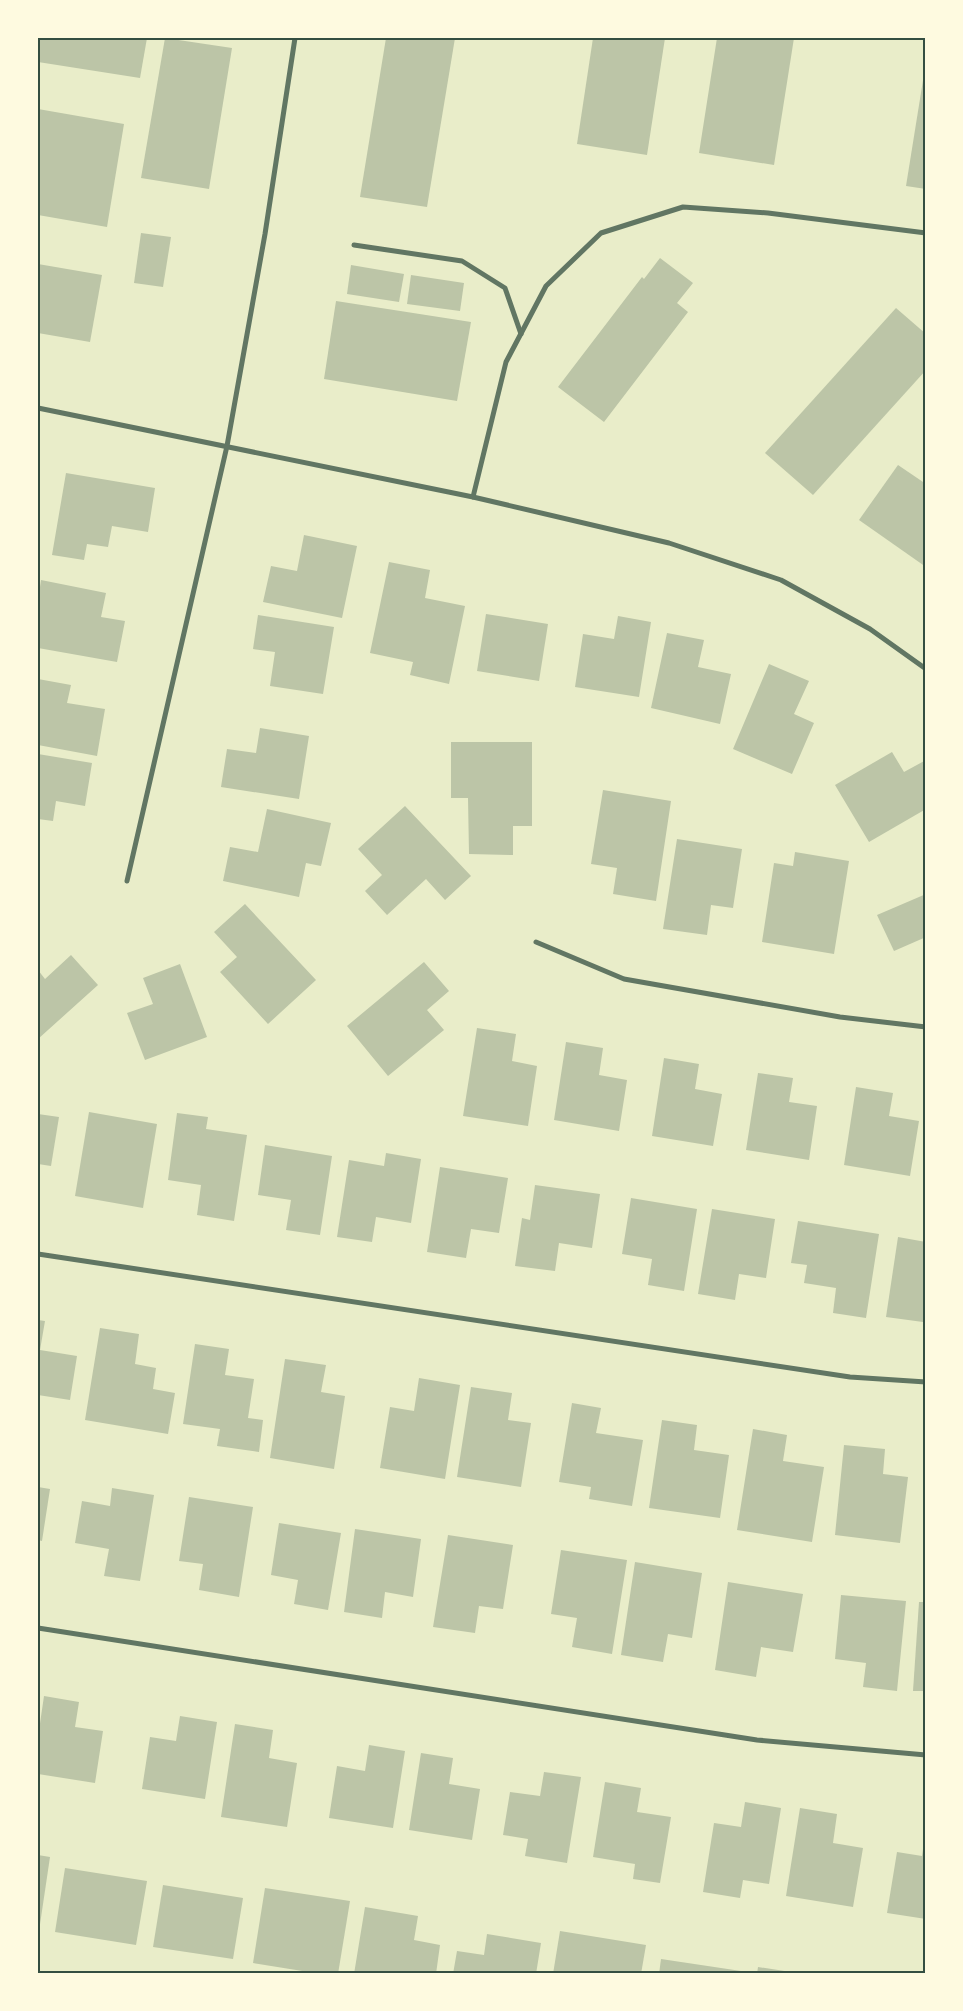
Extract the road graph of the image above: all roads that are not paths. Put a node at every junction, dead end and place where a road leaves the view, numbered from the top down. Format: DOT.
graph roads {
  1 [pos="295,38"];
  2 [pos="926,233"];
  3 [pos="354,245"];
  4 [pos="521,334"];
  5 [pos="38,408"];
  6 [pos="227,446"];
  7 [pos="473,497"];
  8 [pos="926,669"];
  9 [pos="127,881"];
  10 [pos="536,942"];
  11 [pos="926,1027"];
  12 [pos="38,1254"];
  13 [pos="926,1382"];
  14 [pos="38,1628"];
  15 [pos="926,1755"];
  1 -- 6 [label="street"];
  2 -- 4 [label="street"];
  3 -- 4 [label="street"];
  4 -- 7 [label="street"];
  5 -- 6 [label="street"];
  6 -- 7 [label="street"];
  6 -- 9 [label="street"];
  7 -- 8 [label="street"];
  10 -- 11 [label="street"];
  12 -- 13 [label="street"];
  14 -- 15 [label="street"];
}
